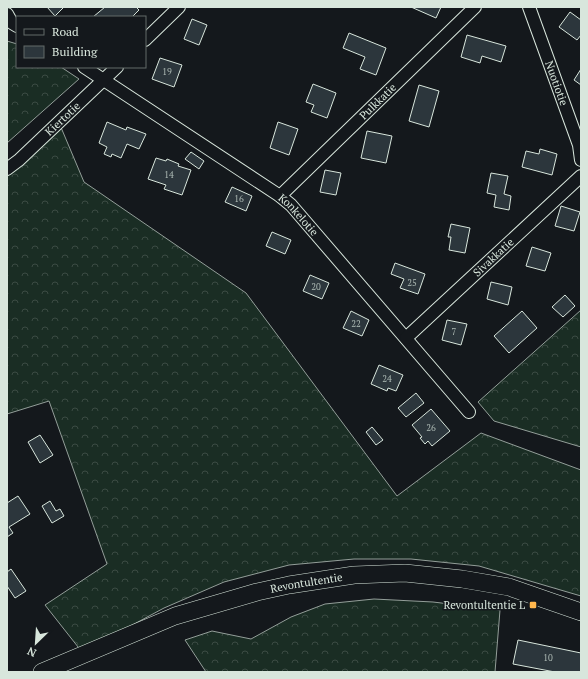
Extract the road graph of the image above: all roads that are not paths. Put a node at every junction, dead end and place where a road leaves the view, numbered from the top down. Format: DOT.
graph roads {
  1 [pos="179,7"];
  2 [pos="475,7"];
  3 [pos="529,7"];
  4 [pos="7,14"];
  5 [pos="16,25"];
  6 [pos="146,39"];
  7 [pos="86,68"];
  8 [pos="116,68"];
  9 [pos="104,80"];
  10 [pos="581,160"];
  11 [pos="7,169"];
  12 [pos="581,176"];
  13 [pos="280,196"];
  14 [pos="406,338"];
  15 [pos="469,412"];
  16 [pos="581,612"];
  17 [pos="60,668"];
  18 [pos="42,672"];
  1 -- 6 [label="street"];
  2 -- 13 [label="street, Pulkkatie"];
  3 -- 10 [label="street, Nuotiotie"];
  4 -- 5 [label="street"];
  7 -- 9 [label="street, Konkelotie"];
  8 -- 9 [label="street, Kiertotie"];
  9 -- 11 [label="street, Kiertotie"];
  9 -- 13 [label="street, Konkelotie"];
  12 -- 14 [label="street, Sivakkatie"];
  13 -- 14 [label="street, Konkelotie"];
  14 -- 15 [label="street, Konkelotie"];
  16 -- 17 [label="street, Revontultentie"];
  17 -- 18 [label="street, Revontultentie"];
}
